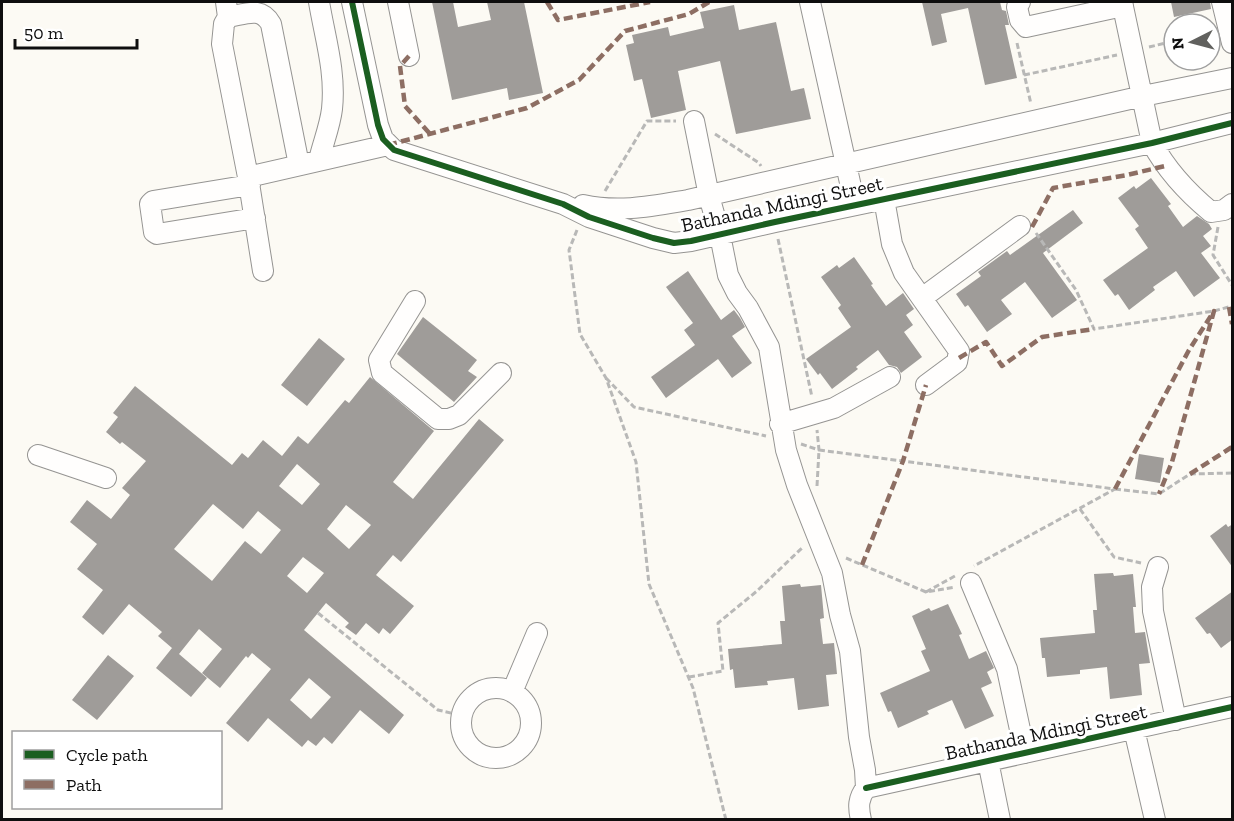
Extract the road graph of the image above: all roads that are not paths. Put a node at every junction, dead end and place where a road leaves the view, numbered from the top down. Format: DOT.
graph roads {
  1 [pos="319,2"];
  2 [pos="352,2"];
  3 [pos="398,2"];
  4 [pos="810,2"];
  5 [pos="1020,2"];
  6 [pos="1222,2"];
  7 [pos="1123,4"];
  8 [pos="257,7"];
  9 [pos="227,9"];
  10 [pos="1233,43"];
  11 [pos="409,56"];
  12 [pos="1233,78"];
  13 [pos="1143,96"];
  14 [pos="694,121"];
  15 [pos="1233,123"];
  16 [pos="1152,143"];
  17 [pos="388,145"];
  18 [pos="319,160"];
  19 [pos="846,164"];
  20 [pos="299,165"];
  21 [pos="249,181"];
  22 [pos="709,196"];
  23 [pos="884,199"];
  24 [pos="1233,204"];
  25 [pos="855,205"];
  26 [pos="573,207"];
  27 [pos="255,218"];
  28 [pos="1020,226"];
  29 [pos="720,235"];
  30 [pos="263,272"];
  31 [pos="922,298"];
  32 [pos="416,301"];
  33 [pos="501,373"];
  34 [pos="890,377"];
  35 [pos="926,385"];
  36 [pos="782,432"];
  37 [pos="38,455"];
  38 [pos="106,478"];
  39 [pos="1158,567"];
  40 [pos="965,576"];
  41 [pos="537,633"];
  42 [pos="512,692"];
  43 [pos="1233,707"];
  44 [pos="1176,720"];
  45 [pos="1134,729"];
  46 [pos="1025,753"];
  47 [pos="988,761"];
  48 [pos="866,788"];
  49 [pos="861,819"];
  50 [pos="1000,819"];
  51 [pos="1155,819"];
  1 -- 18 [label="street"];
  2 -- 17 [label="street"];
  3 -- 11 [label="street"];
  4 -- 19 [label="street"];
  5 -- 7 [label="street"];
  6 -- 10 [label="street"];
  7 -- 13 [label="street"];
  8 -- 9 [label="street"];
  8 -- 20 [label="street"];
  9 -- 21 [label="street"];
  12 -- 13 [label="street, Bathanda Mdingi Street"];
  13 -- 16 [label="street"];
  13 -- 19 [label="street, Bathanda Mdingi Street"];
  14 -- 22 [label="street"];
  15 -- 16 [label="street, Bathanda Mdingi Street"];
  16 -- 23 [label="street, Bathanda Mdingi Street"];
  16 -- 24 [label="street"];
  17 -- 18 [label="street"];
  17 -- 26 [label="street, Bathanda Mdingi Street"];
  18 -- 20 [label="street"];
  19 -- 22 [label="street, Bathanda Mdingi Street"];
  19 -- 25 [label="street"];
  20 -- 21 [label="street"];
  21 -- 27 [label="street"];
  21 -- 27 [label="street"];
  22 -- 26 [label="street, Bathanda Mdingi Street"];
  22 -- 29 [label="street"];
  23 -- 25 [label="street, Bathanda Mdingi Street"];
  23 -- 31 [label="street"];
  25 -- 29 [label="street, Bathanda Mdingi Street"];
  26 -- 29 [label="street, Bathanda Mdingi Street"];
  27 -- 30 [label="street"];
  28 -- 31 [label="street"];
  29 -- 36 [label="street"];
  31 -- 35 [label="street"];
  32 -- 33 [label="street"];
  34 -- 36 [label="street"];
  36 -- 48 [label="street"];
  37 -- 38 [label="street"];
  39 -- 44 [label="street"];
  40 -- 46 [label="street"];
  41 -- 42 [label="street"];
  42 -- 42 [label="street"];
  43 -- 44 [label="street, Bathanda Mdingi Street"];
  44 -- 45 [label="street, Bathanda Mdingi Street"];
  45 -- 46 [label="street, Bathanda Mdingi Street"];
  45 -- 51 [label="street"];
  46 -- 47 [label="street, Bathanda Mdingi Street"];
  47 -- 48 [label="street, Bathanda Mdingi Street"];
  47 -- 50 [label="street"];
  48 -- 49 [label="street"];
}
